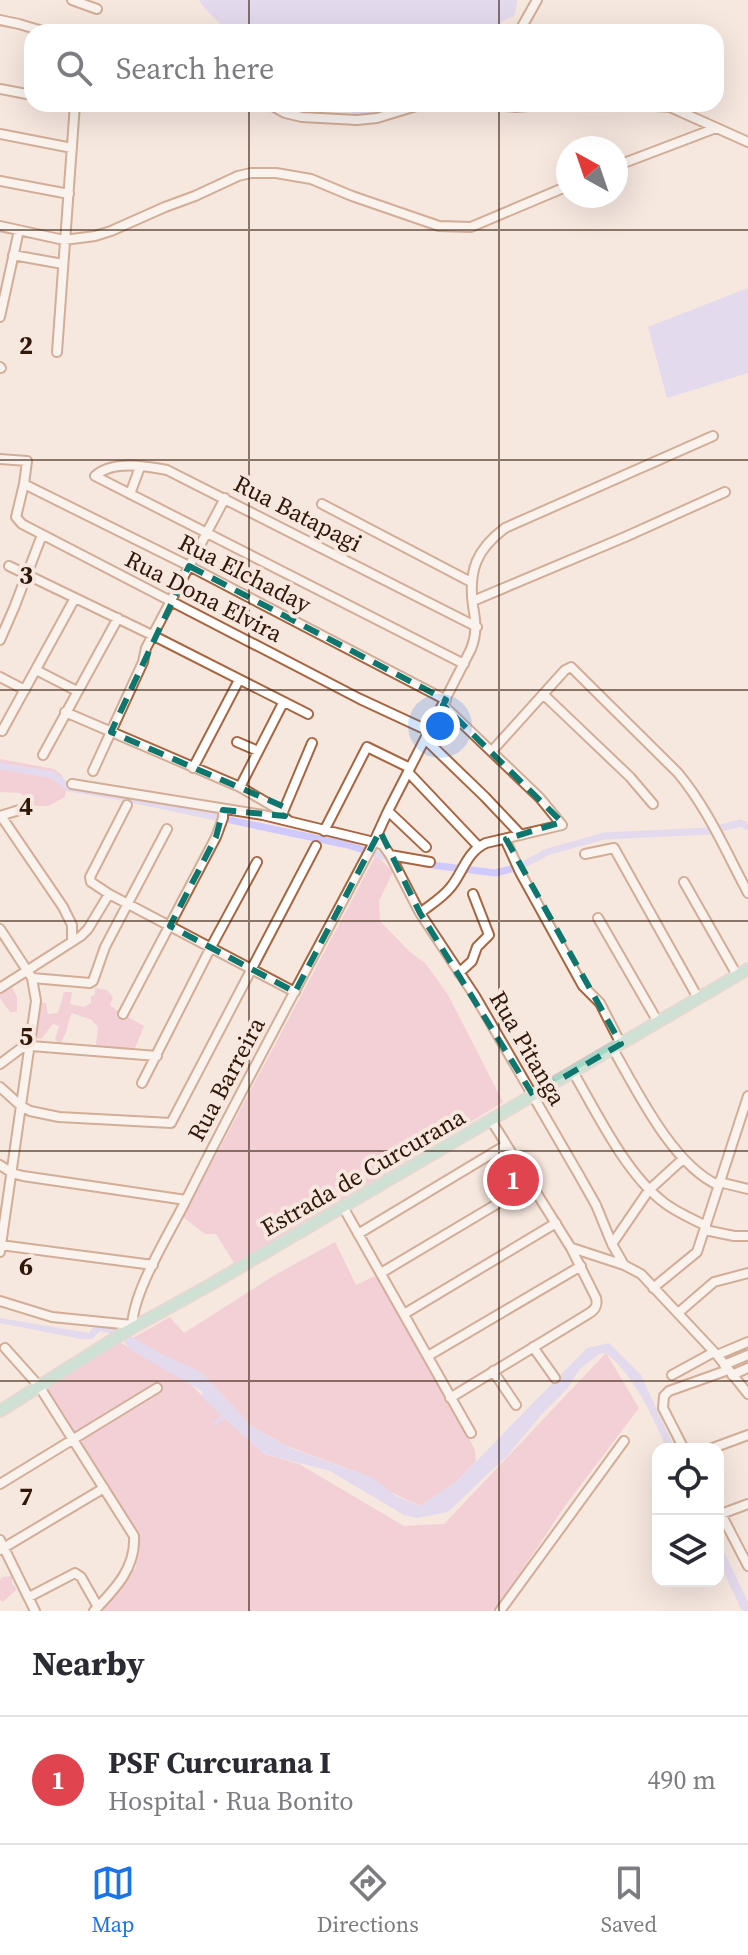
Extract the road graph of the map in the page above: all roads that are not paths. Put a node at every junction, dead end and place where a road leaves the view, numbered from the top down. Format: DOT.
graph roads {
  1 [pos="72,0"];
  2 [pos="537,0"];
  3 [pos="97,9"];
  4 [pos="0,20"];
  5 [pos="524,24"];
  6 [pos="24,26"];
  7 [pos="0,89"];
  8 [pos="24,94"];
  9 [pos="74,112"];
  10 [pos="283,112"];
  11 [pos="397,112"];
  12 [pos="681,112"];
  13 [pos="717,128"];
  14 [pos="0,134"];
  15 [pos="748,142"];
  16 [pos="72,148"];
  17 [pos="628,161"];
  18 [pos="0,181"];
  19 [pos="556,191"];
  20 [pos="69,194"];
  21 [pos="0,226"];
  22 [pos="19,230"];
  23 [pos="64,240"];
  24 [pos="13,255"];
  25 [pos="63,264"];
  26 [pos="0,317"];
  27 [pos="57,352"];
  28 [pos="713,436"];
  29 [pos="0,459"];
  30 [pos="140,467"];
  31 [pos="24,484"];
  32 [pos="725,492"];
  33 [pos="130,494"];
  34 [pos="225,498"];
  35 [pos="322,504"];
  36 [pos="206,532"];
  37 [pos="42,535"];
  38 [pos="9,566"];
  39 [pos="189,566"];
  40 [pos="27,574"];
  41 [pos="471,582"];
  42 [pos="75,598"];
  43 [pos="473,601"];
  44 [pos="171,602"];
  45 [pos="118,618"];
  46 [pos="477,627"];
  47 [pos="154,636"];
  48 [pos="0,640"];
  49 [pos="464,664"];
  50 [pos="36,670"];
  51 [pos="0,677"];
  52 [pos="239,680"];
  53 [pos="25,690"];
  54 [pos="77,691"];
  55 [pos="543,694"];
  56 [pos="283,703"];
  57 [pos="444,703"];
  58 [pos="65,712"];
  59 [pos="308,714"];
  60 [pos="2,731"];
  61 [pos="111,732"];
  62 [pos="427,735"];
  63 [pos="237,742"];
  64 [pos="312,743"];
  65 [pos="258,751"];
  66 [pos="492,751"];
  67 [pos="43,755"];
  68 [pos="193,768"];
  69 [pos="409,770"];
  70 [pos="93,771"];
  71 [pos="72,784"];
  72 [pos="240,787"];
  73 [pos="653,804"];
  74 [pos="127,805"];
  75 [pos="29,807"];
  76 [pos="223,810"];
  77 [pos="388,811"];
  78 [pos="283,812"];
  79 [pos="0,816"];
  80 [pos="289,822"];
  81 [pos="167,829"];
  82 [pos="324,831"];
  83 [pos="521,835"];
  84 [pos="505,839"];
  85 [pos="316,846"];
  86 [pos="478,846"];
  87 [pos="426,847"];
  88 [pos="371,848"];
  89 [pos="585,854"];
  90 [pos="390,855"];
  91 [pos="257,862"];
  92 [pos="430,862"];
  93 [pos="684,882"];
  94 [pos="748,893"];
  95 [pos="109,894"];
  96 [pos="473,894"];
  97 [pos="127,904"];
  98 [pos="420,913"];
  99 [pos="598,918"];
  100 [pos="170,926"];
  101 [pos="0,929"];
  102 [pos="72,941"];
  103 [pos="211,947"];
  104 [pos="252,969"];
  105 [pos="748,969"];
  106 [pos="459,973"];
  107 [pos="30,974"];
  108 [pos="737,975"];
  109 [pos="0,988"];
  110 [pos="295,992"];
  111 [pos="698,998"];
  112 [pos="123,1014"];
  113 [pos="658,1022"];
  114 [pos="31,1046"];
  115 [pos="617,1046"];
  116 [pos="157,1056"];
  117 [pos="0,1064"];
  118 [pos="573,1072"];
  119 [pos="142,1083"];
  120 [pos="0,1087"];
  121 [pos="533,1095"];
  122 [pos="748,1096"];
  123 [pos="21,1106"];
  124 [pos="491,1120"];
  125 [pos="506,1145"];
  126 [pos="683,1159"];
  127 [pos="0,1165"];
  128 [pos="12,1173"];
  129 [pos="532,1183"];
  130 [pos="719,1184"];
  131 [pos="748,1189"];
  132 [pos="649,1190"];
  133 [pos="186,1200"];
  134 [pos="343,1207"];
  135 [pos="556,1223"];
  136 [pos="705,1228"];
  137 [pos="358,1234"];
  138 [pos="748,1236"];
  139 [pos="612,1244"];
  140 [pos="0,1248"];
  141 [pos="571,1248"];
  142 [pos="153,1265"];
  143 [pos="624,1265"];
  144 [pos="581,1266"];
  145 [pos="381,1273"];
  146 [pos="748,1273"];
  147 [pos="653,1288"];
  148 [pos="0,1301"];
  149 [pos="678,1313"];
  150 [pos="404,1314"];
  151 [pos="130,1328"];
  152 [pos="748,1342"];
  153 [pos="533,1347"];
  154 [pos="5,1348"];
  155 [pos="716,1354"];
  156 [pos="748,1355"];
  157 [pos="428,1356"];
  158 [pos="748,1368"];
  159 [pos="728,1370"];
  160 [pos="493,1371"];
  161 [pos="672,1375"];
  162 [pos="555,1378"];
  163 [pos="39,1386"];
  164 [pos="157,1388"];
  165 [pos="748,1394"];
  166 [pos="450,1398"];
  167 [pos="516,1405"];
  168 [pos="0,1411"];
  169 [pos="471,1433"];
  170 [pos="748,1435"];
  171 [pos="74,1438"];
  172 [pos="624,1441"];
  173 [pos="681,1443"];
  174 [pos="724,1444"];
  175 [pos="2,1480"];
  176 [pos="104,1488"];
  177 [pos="748,1504"];
  178 [pos="724,1510"];
  179 [pos="722,1515"];
  180 [pos="1,1546"];
  181 [pos="748,1566"];
  182 [pos="29,1597"];
  183 [pos="96,1609"];
  184 [pos="35,1611"];
  185 [pos="500,1611"];
  1 -- 3 [label="street"];
  2 -- 5 [label="street"];
  4 -- 6 [label="street"];
  7 -- 8 [label="street"];
  9 -- 16 [label="street"];
  10 -- 11 [label="street"];
  12 -- 13 [label="street"];
  13 -- 15 [label="street"];
  13 -- 17 [label="street"];
  14 -- 16 [label="street"];
  16 -- 20 [label="street"];
  18 -- 20 [label="street"];
  19 -- 23 [label="street"];
  20 -- 23 [label="street"];
  21 -- 22 [label="street"];
  22 -- 23 [label="street"];
  22 -- 24 [label="street"];
  23 -- 25 [label="street"];
  24 -- 25 [label="street"];
  24 -- 26 [label="street"];
  25 -- 27 [label="street"];
  28 -- 41 [label="street"];
  29 -- 31 [label="street, Rua Dona Elvira"];
  30 -- 33 [label="street"];
  30 -- 33 [label="street, Rua Batapagi"];
  30 -- 34 [label="street, Rua Batapagi"];
  31 -- 37 [label="street, Rua Dona Elvira"];
  31 -- 39 [label="street, Rua Elchaday"];
  32 -- 43 [label="street"];
  33 -- 36 [label="street"];
  34 -- 36 [label="street"];
  34 -- 46 [label="street, Rua Batapagi"];
  35 -- 41 [label="street"];
  36 -- 39 [label="street"];
  36 -- 49 [label="street"];
  37 -- 40 [label="street"];
  37 -- 44 [label="street, Rua Dona Elvira"];
  38 -- 40 [label="street"];
  39 -- 44 [label="street"];
  39 -- 57 [label="street, Rua Elchaday"];
  40 -- 42 [label="street"];
  40 -- 48 [label="street"];
  41 -- 43 [label="street, Rua Barreira"];
  42 -- 45 [label="street"];
  42 -- 50 [label="street"];
  43 -- 46 [label="street, Rua Barreira"];
  44 -- 47 [label="street"];
  44 -- 62 [label="street, Rua Dona Elvira"];
  45 -- 47 [label="street"];
  45 -- 54 [label="street"];
  46 -- 49 [label="street, Rua Barreira"];
  47 -- 52 [label="street"];
  47 -- 61 [label="street"];
  49 -- 57 [label="street, Rua Barreira"];
  50 -- 53 [label="street"];
  50 -- 54 [label="street"];
  51 -- 53 [label="street"];
  52 -- 56 [label="street"];
  52 -- 68 [label="street"];
  53 -- 60 [label="street"];
  54 -- 58 [label="street"];
  55 -- 66 [label="street"];
  55 -- 73 [label="street"];
  55 -- 94 [label="street"];
  56 -- 59 [label="street"];
  56 -- 65 [label="street"];
  57 -- 62 [label="street, Rua Barreira"];
  57 -- 66 [label="street, Rua Elchaday"];
  58 -- 61 [label="street"];
  58 -- 67 [label="street"];
  61 -- 68 [label="street"];
  61 -- 70 [label="street"];
  62 -- 69 [label="street, Rua Barreira"];
  62 -- 83 [label="street, Rua Dona Elvira"];
  63 -- 65 [label="street"];
  64 -- 78 [label="street"];
  65 -- 72 [label="street"];
  66 -- 83 [label="street, Rua Elchaday"];
  68 -- 72 [label="street"];
  69 -- 77 [label="street, Rua Barreira"];
  69 -- 82 [label="street"];
  69 -- 86 [label="street"];
  71 -- 76 [label="street"];
  72 -- 78 [label="street"];
  74 -- 95 [label="street"];
  75 -- 79 [label="street"];
  76 -- 80 [label="street"];
  76 -- 100 [label="street"];
  77 -- 87 [label="street"];
  77 -- 88 [label="street, Rua Barreira"];
  78 -- 80 [label="street"];
  79 -- 102 [label="street"];
  80 -- 82 [label="street"];
  81 -- 97 [label="street"];
  82 -- 88 [label="street"];
  83 -- 84 [label="street"];
  84 -- 86 [label="street"];
  84 -- 115 [label="street"];
  85 -- 104 [label="street"];
  86 -- 98 [label="street"];
  88 -- 90 [label="street"];
  88 -- 110 [label="street, Rua Barreira"];
  89 -- 111 [label="street"];
  90 -- 92 [label="street"];
  90 -- 98 [label="street, Rua Pitanga"];
  91 -- 103 [label="street"];
  93 -- 108 [label="street"];
  95 -- 97 [label="street"];
  95 -- 102 [label="street"];
  96 -- 106 [label="street"];
  97 -- 100 [label="street"];
  97 -- 107 [label="street"];
  98 -- 106 [label="street, Rua Pitanga"];
  99 -- 113 [label="street"];
  100 -- 103 [label="street"];
  100 -- 112 [label="street"];
  101 -- 107 [label="street"];
  102 -- 107 [label="street"];
  103 -- 104 [label="street"];
  103 -- 116 [label="street"];
  104 -- 110 [label="street"];
  104 -- 123 [label="street"];
  105 -- 108 [label="main road, Estrada de Curcurana"];
  106 -- 121 [label="street, Rua Pitanga"];
  107 -- 109 [label="street"];
  107 -- 114 [label="street"];
  108 -- 111 [label="main road, Estrada de Curcurana"];
  110 -- 133 [label="street, Rua Barreira"];
  111 -- 113 [label="main road, Estrada de Curcurana"];
  113 -- 115 [label="main road, Estrada de Curcurana"];
  114 -- 116 [label="street"];
  114 -- 117 [label="street"];
  114 -- 123 [label="street"];
  115 -- 118 [label="main road, Estrada de Curcurana"];
  115 -- 126 [label="street"];
  116 -- 119 [label="street"];
  118 -- 121 [label="main road, Estrada de Curcurana"];
  118 -- 132 [label="street"];
  120 -- 123 [label="street"];
  121 -- 124 [label="main road, Estrada de Curcurana"];
  121 -- 139 [label="street, Rua Pitanga"];
  122 -- 130 [label="street"];
  123 -- 128 [label="street"];
  124 -- 125 [label="street"];
  124 -- 134 [label="main road, Estrada de Curcurana"];
  125 -- 129 [label="street"];
  125 -- 137 [label="street"];
  126 -- 130 [label="street"];
  126 -- 132 [label="street"];
  127 -- 128 [label="street"];
  128 -- 133 [label="street"];
  128 -- 140 [label="street"];
  129 -- 135 [label="street"];
  129 -- 145 [label="street"];
  130 -- 131 [label="street"];
  130 -- 136 [label="street"];
  132 -- 136 [label="street"];
  132 -- 139 [label="street"];
  133 -- 142 [label="street, Rua Barreira"];
  134 -- 137 [label="street"];
  134 -- 151 [label="main road, Estrada de Curcurana"];
  135 -- 141 [label="street"];
  135 -- 150 [label="street"];
  136 -- 138 [label="street"];
  136 -- 147 [label="street"];
  137 -- 145 [label="street"];
  139 -- 143 [label="street, Rua Pitanga"];
  140 -- 142 [label="street"];
  141 -- 143 [label="street"];
  141 -- 144 [label="street"];
  142 -- 151 [label="street, Rua Barreira"];
  143 -- 147 [label="street"];
  144 -- 153 [label="street"];
  144 -- 157 [label="street"];
  145 -- 150 [label="street"];
  146 -- 149 [label="street"];
  147 -- 149 [label="street"];
  148 -- 151 [label="street"];
  149 -- 155 [label="street"];
  150 -- 157 [label="street"];
  151 -- 163 [label="main road, Estrada de Curcurana"];
  152 -- 155 [label="street"];
  153 -- 160 [label="street"];
  153 -- 162 [label="street"];
  154 -- 163 [label="street"];
  155 -- 159 [label="street"];
  155 -- 161 [label="street"];
  156 -- 159 [label="street"];
  157 -- 166 [label="street"];
  158 -- 159 [label="street"];
  159 -- 165 [label="street"];
  159 -- 173 [label="street"];
  160 -- 166 [label="street"];
  160 -- 167 [label="street"];
  163 -- 168 [label="main road, Estrada de Curcurana"];
  163 -- 171 [label="street"];
  164 -- 171 [label="street"];
  166 -- 169 [label="street"];
  170 -- 174 [label="street"];
  171 -- 175 [label="street"];
  171 -- 176 [label="street"];
  172 -- 185 [label="street"];
  176 -- 180 [label="street"];
  176 -- 183 [label="street"];
  177 -- 178 [label="street"];
  179 -- 181 [label="street"];
  180 -- 182 [label="street"];
  182 -- 183 [label="street"];
  182 -- 184 [label="street"];
}
